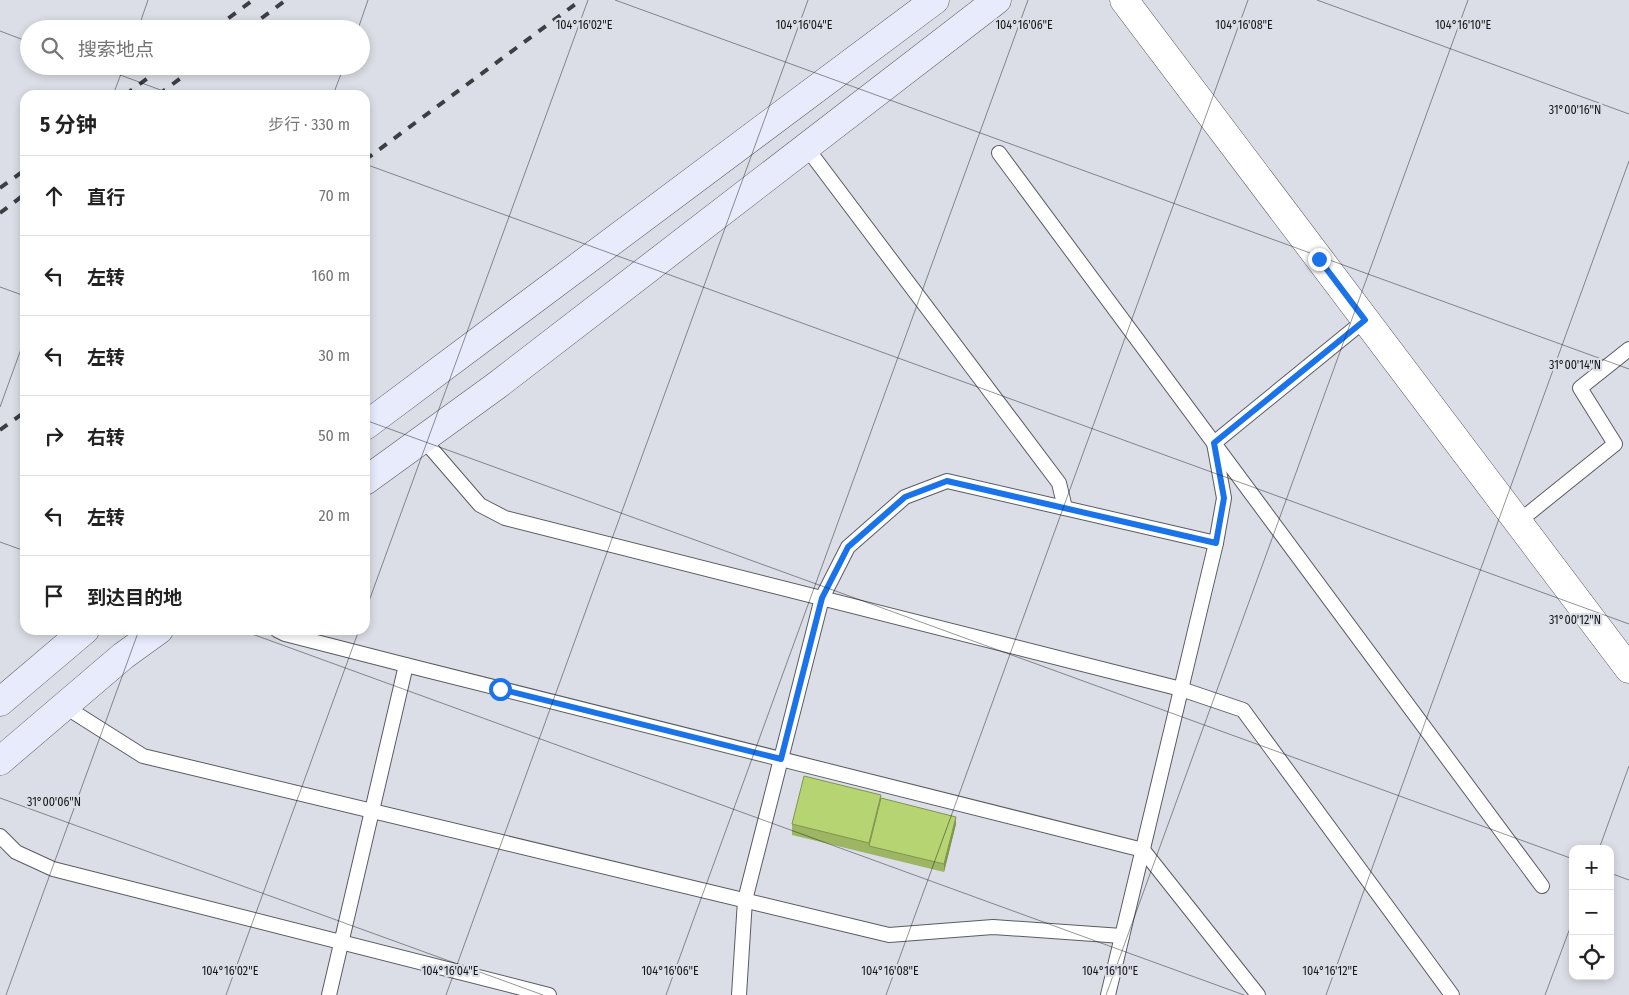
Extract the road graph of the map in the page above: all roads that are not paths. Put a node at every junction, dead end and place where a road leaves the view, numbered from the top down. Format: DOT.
graph roads {
  1 [pos="935,0"];
  2 [pos="997,0"];
  3 [pos="1124,0"];
  4 [pos="806,147"];
  5 [pos="999,153"];
  6 [pos="1365,320"];
  7 [pos="1629,349"];
  8 [pos="370,422"];
  9 [pos="423,439"];
  10 [pos="1214,443"];
  11 [pos="370,477"];
  12 [pos="1065,508"];
  13 [pos="1518,522"];
  14 [pos="1216,543"];
  15 [pos="822,598"];
  16 [pos="79,635"];
  17 [pos="152,635"];
  18 [pos="289,635"];
  19 [pos="406,665"];
  20 [pos="1629,669"];
  21 [pos="1181,689"];
  22 [pos="0,702"];
  23 [pos="64,706"];
  24 [pos="781,759"];
  25 [pos="0,761"];
  26 [pos="372,811"];
  27 [pos="0,836"];
  28 [pos="1143,850"];
  29 [pos="1542,886"];
  30 [pos="746,900"];
  31 [pos="1122,936"];
  32 [pos="341,942"];
  33 [pos="329,995"];
  34 [pos="549,995"];
  35 [pos="740,995"];
  36 [pos="1108,995"];
  37 [pos="1258,995"];
  38 [pos="1452,995"];
  1 -- 8 [label="main road"];
  2 -- 4 [label="main road"];
  3 -- 6 [label="street"];
  4 -- 9 [label="main road"];
  4 -- 12 [label="lane"];
  5 -- 10 [label="lane"];
  6 -- 10 [label="lane"];
  6 -- 13 [label="street"];
  7 -- 13 [label="lane"];
  9 -- 11 [label="main road"];
  9 -- 15 [label="lane"];
  10 -- 14 [label="lane"];
  10 -- 29 [label="lane"];
  12 -- 14 [label="lane"];
  12 -- 15 [label="lane"];
  13 -- 20 [label="street"];
  14 -- 21 [label="lane"];
  15 -- 21 [label="lane"];
  15 -- 24 [label="lane"];
  16 -- 22 [label="main road"];
  17 -- 23 [label="main road"];
  18 -- 19 [label="lane"];
  19 -- 24 [label="lane"];
  19 -- 26 [label="lane"];
  21 -- 28 [label="lane"];
  21 -- 38 [label="lane"];
  23 -- 25 [label="main road"];
  23 -- 26 [label="lane"];
  24 -- 28 [label="lane"];
  24 -- 30 [label="lane"];
  26 -- 30 [label="lane"];
  26 -- 32 [label="lane"];
  27 -- 32 [label="lane"];
  28 -- 31 [label="lane"];
  28 -- 37 [label="lane"];
  30 -- 31 [label="lane"];
  30 -- 35 [label="lane"];
  31 -- 36 [label="lane"];
  32 -- 33 [label="lane"];
  32 -- 34 [label="lane"];
}
